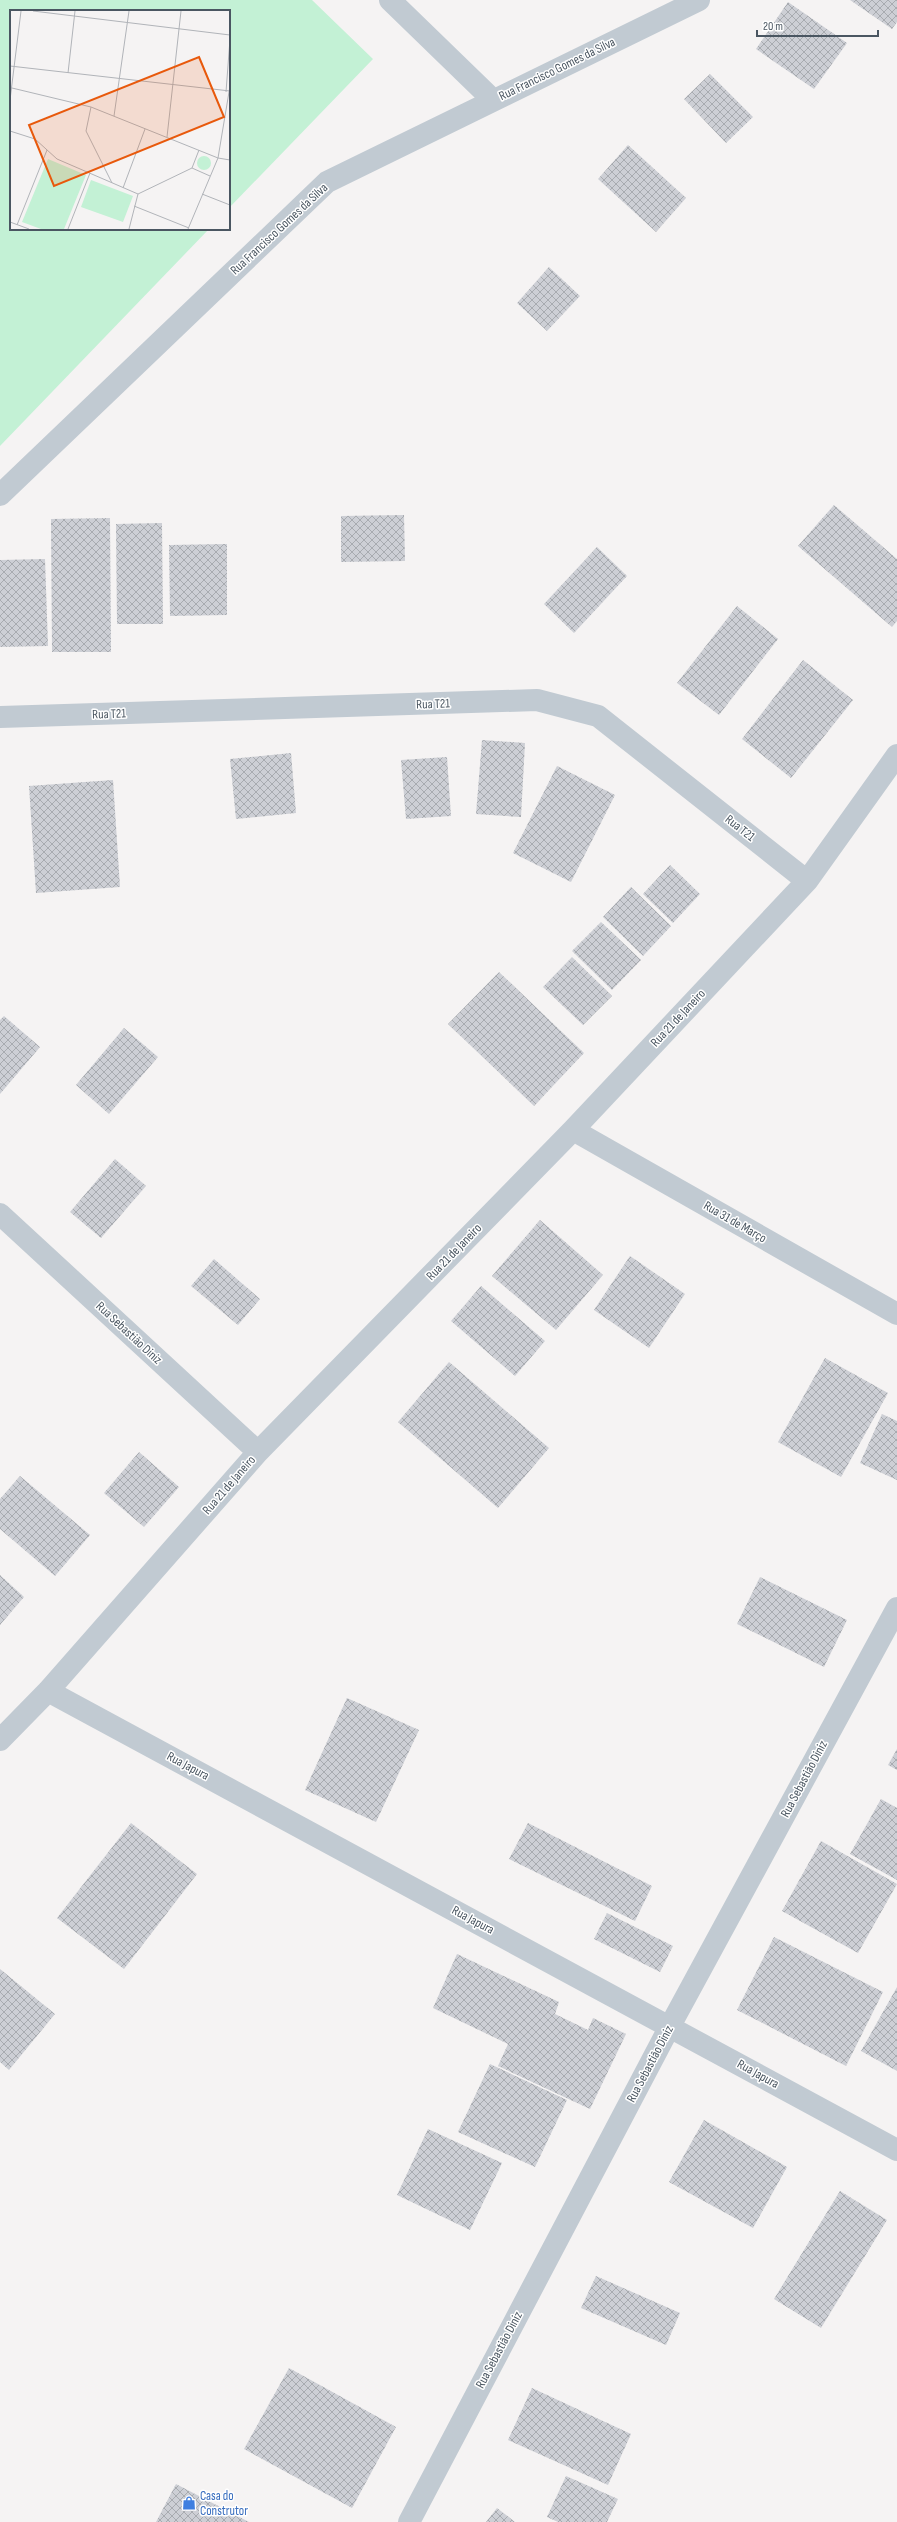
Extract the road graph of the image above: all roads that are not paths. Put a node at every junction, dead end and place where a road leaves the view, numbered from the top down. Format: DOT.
graph roads {
  1 [pos="390,0"];
  2 [pos="699,0"];
  3 [pos="493,100"];
  4 [pos="0,495"];
  5 [pos="0,717"];
  6 [pos="897,755"];
  7 [pos="807,881"];
  8 [pos="573,1130"];
  9 [pos="0,1214"];
  10 [pos="897,1314"];
  11 [pos="258,1452"];
  12 [pos="897,1608"];
  13 [pos="48,1691"];
  14 [pos="0,1740"];
  15 [pos="670,2026"];
  16 [pos="897,2150"];
  17 [pos="409,2522"];
  1 -- 3 [label="street"];
  2 -- 3 [label="street, Rua Francisco Gomes da Silva"];
  3 -- 4 [label="street, Rua Francisco Gomes da Silva"];
  5 -- 7 [label="street, Rua T21"];
  6 -- 7 [label="street, Rua 21 de Janeiro"];
  7 -- 8 [label="street, Rua 21 de Janeiro"];
  8 -- 10 [label="street, Rua 31 de Março"];
  8 -- 11 [label="street, Rua 21 de Janeiro"];
  9 -- 11 [label="street, Rua Sebastião Diniz"];
  11 -- 13 [label="street, Rua 21 de Janeiro"];
  12 -- 15 [label="street, Rua Sebastião Diniz"];
  13 -- 14 [label="street, Rua 21 de Janeiro"];
  13 -- 15 [label="street, Rua Japura"];
  15 -- 16 [label="street, Rua Japura"];
  15 -- 17 [label="street, Rua Sebastião Diniz"];
}
